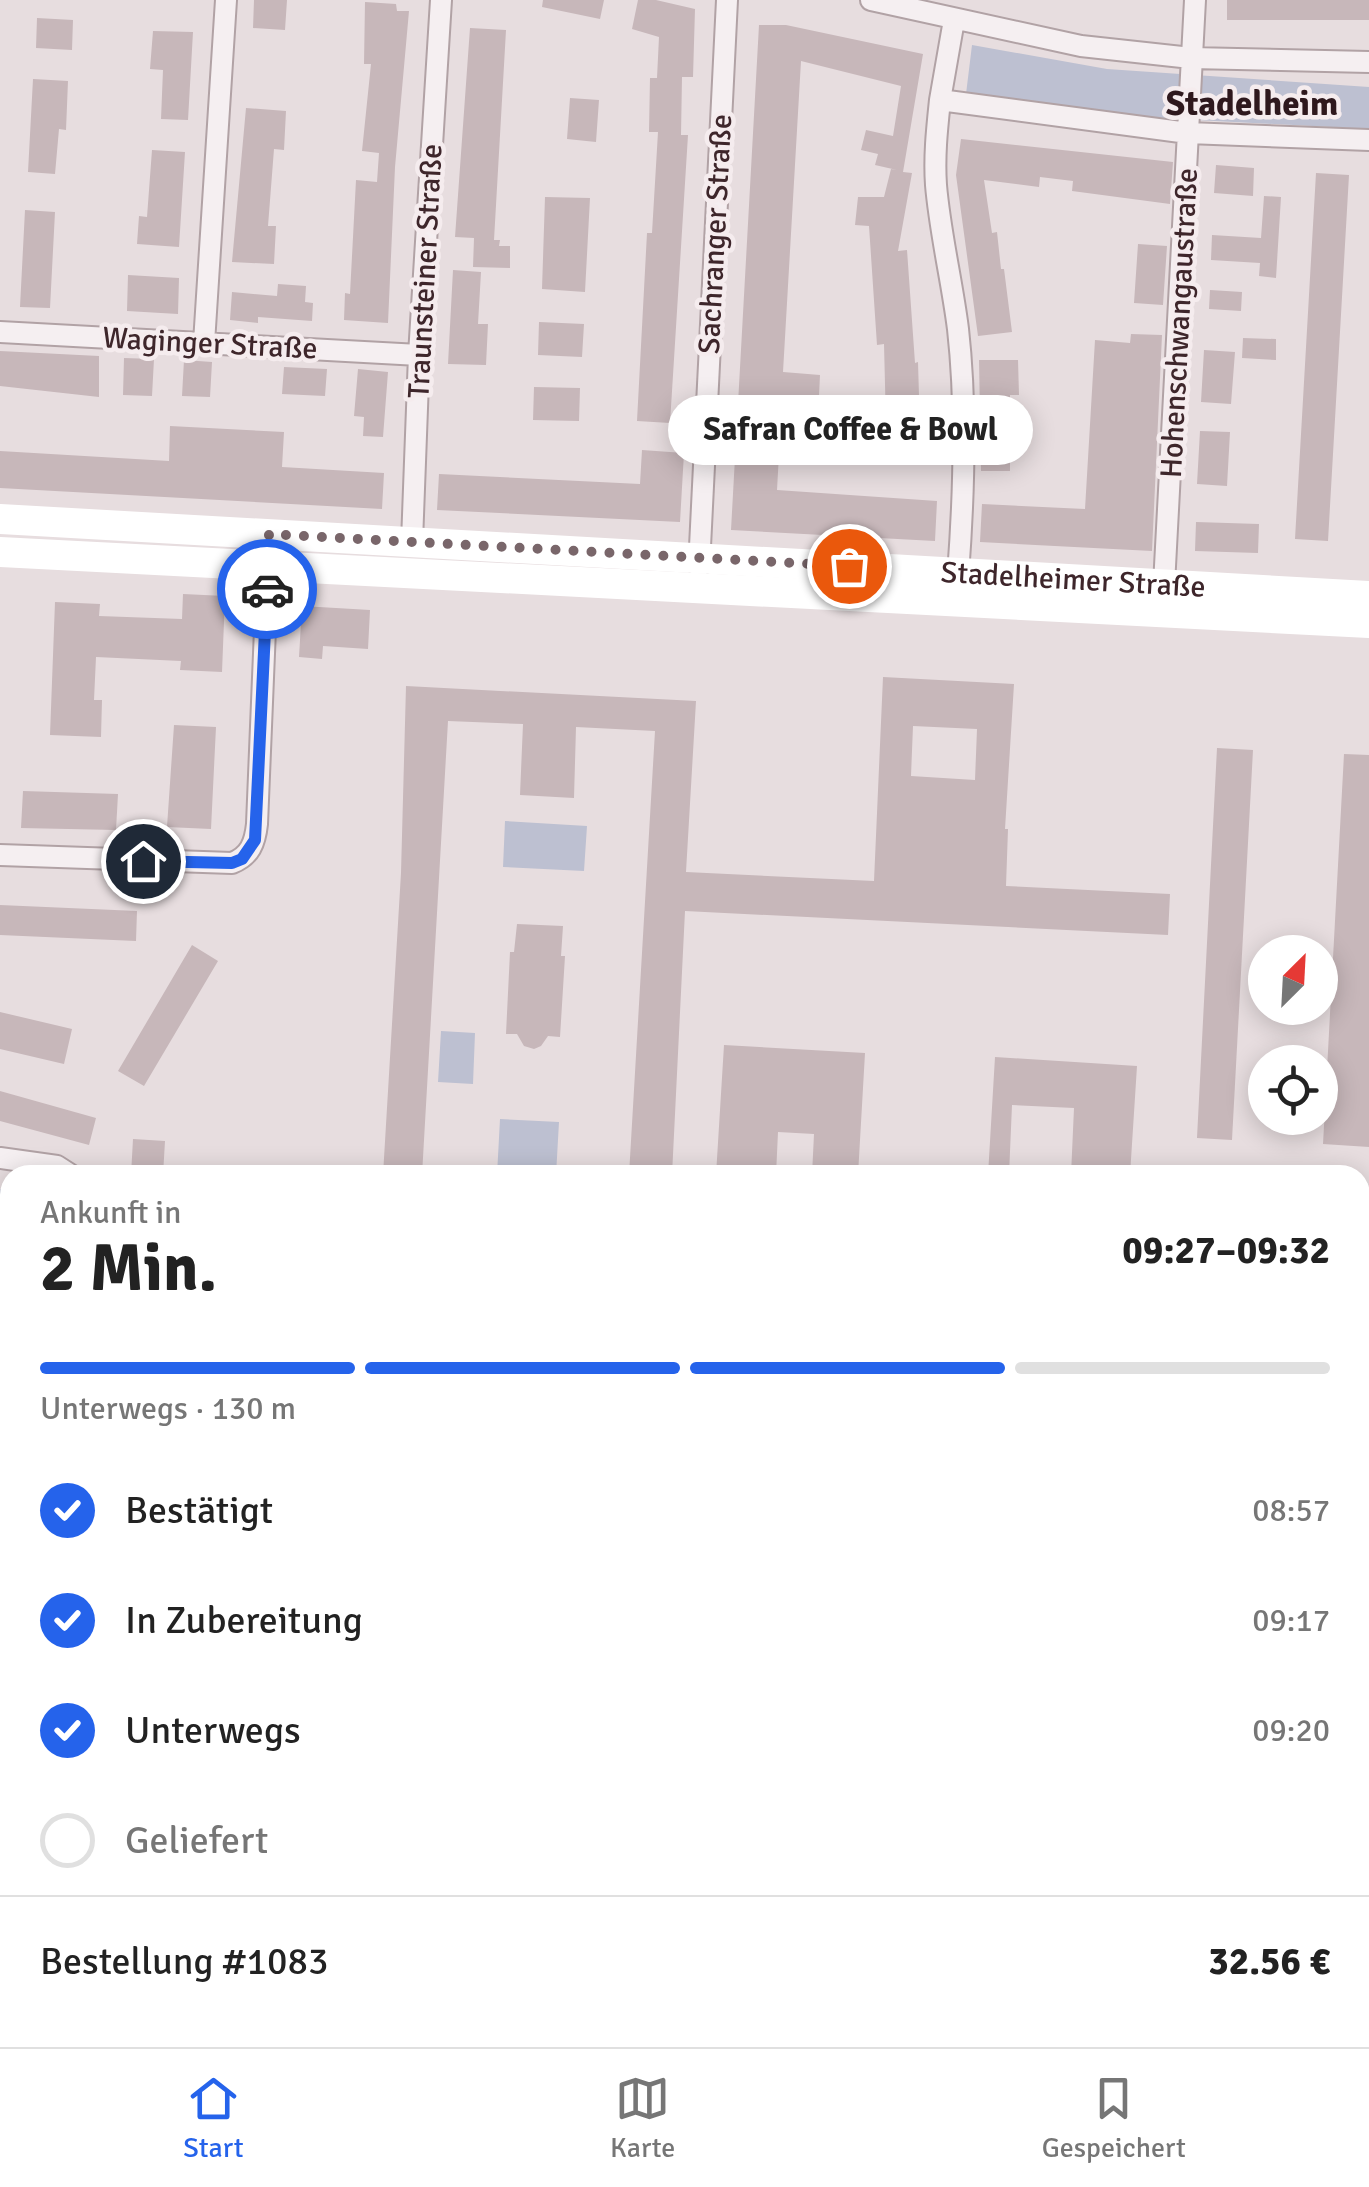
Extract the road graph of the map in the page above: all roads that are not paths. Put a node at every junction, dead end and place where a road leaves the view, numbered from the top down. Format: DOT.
graph roads {
  1 [pos="226,0"];
  2 [pos="441,0"];
  3 [pos="727,0"];
  4 [pos="872,0"];
  5 [pos="1194,0"];
  6 [pos="954,20"];
  7 [pos="1191,58"];
  8 [pos="1369,62"];
  9 [pos="940,100"];
  10 [pos="1188,134"];
  11 [pos="1369,140"];
  12 [pos="0,332"];
  13 [pos="204,343"];
  14 [pos="419,355"];
  15 [pos="0,519"];
  16 [pos="269,534"];
  17 [pos="412,542"];
  18 [pos="0,552"];
  19 [pos="700,556"];
  20 [pos="268,566"];
  21 [pos="958,575"];
  22 [pos="1164,586"];
  23 [pos="698,588"];
  24 [pos="1369,596"];
  25 [pos="1369,623"];
  26 [pos="0,855"];
  27 [pos="0,1158"];
  28 [pos="50,1165"];
  1 -- 13 [label="street"];
  2 -- 14 [label="street, Traunsteiner Straße"];
  3 -- 19 [label="street, Sachranger Straße"];
  4 -- 6 [label="street"];
  5 -- 7 [label="street, Hohenschwangaustraße"];
  6 -- 7 [label="street"];
  6 -- 9 [label="street"];
  7 -- 8 [label="street"];
  7 -- 10 [label="street, Hohenschwangaustraße"];
  9 -- 10 [label="street"];
  9 -- 21 [label="street"];
  10 -- 11 [label="street"];
  10 -- 22 [label="street, Hohenschwangaustraße"];
  12 -- 13 [label="street, Waginger Straße"];
  13 -- 14 [label="street, Waginger Straße"];
  14 -- 17 [label="street, Traunsteiner Straße"];
  15 -- 16 [label="main road, Stadelheimer Straße"];
  16 -- 17 [label="main road, Stadelheimer Straße"];
  16 -- 20 [label="street"];
  17 -- 19 [label="main road, Stadelheimer Straße"];
  18 -- 20 [label="main road, Stadelheimer Straße"];
  19 -- 21 [label="main road, Stadelheimer Straße"];
  19 -- 23 [label="street, Sachranger Straße"];
  20 -- 23 [label="main road, Stadelheimer Straße"];
  20 -- 26 [label="street"];
  21 -- 22 [label="main road, Stadelheimer Straße"];
  22 -- 24 [label="main road, Stadelheimer Straße"];
  23 -- 25 [label="main road, Stadelheimer Straße"];
  27 -- 28 [label="street"];
}
